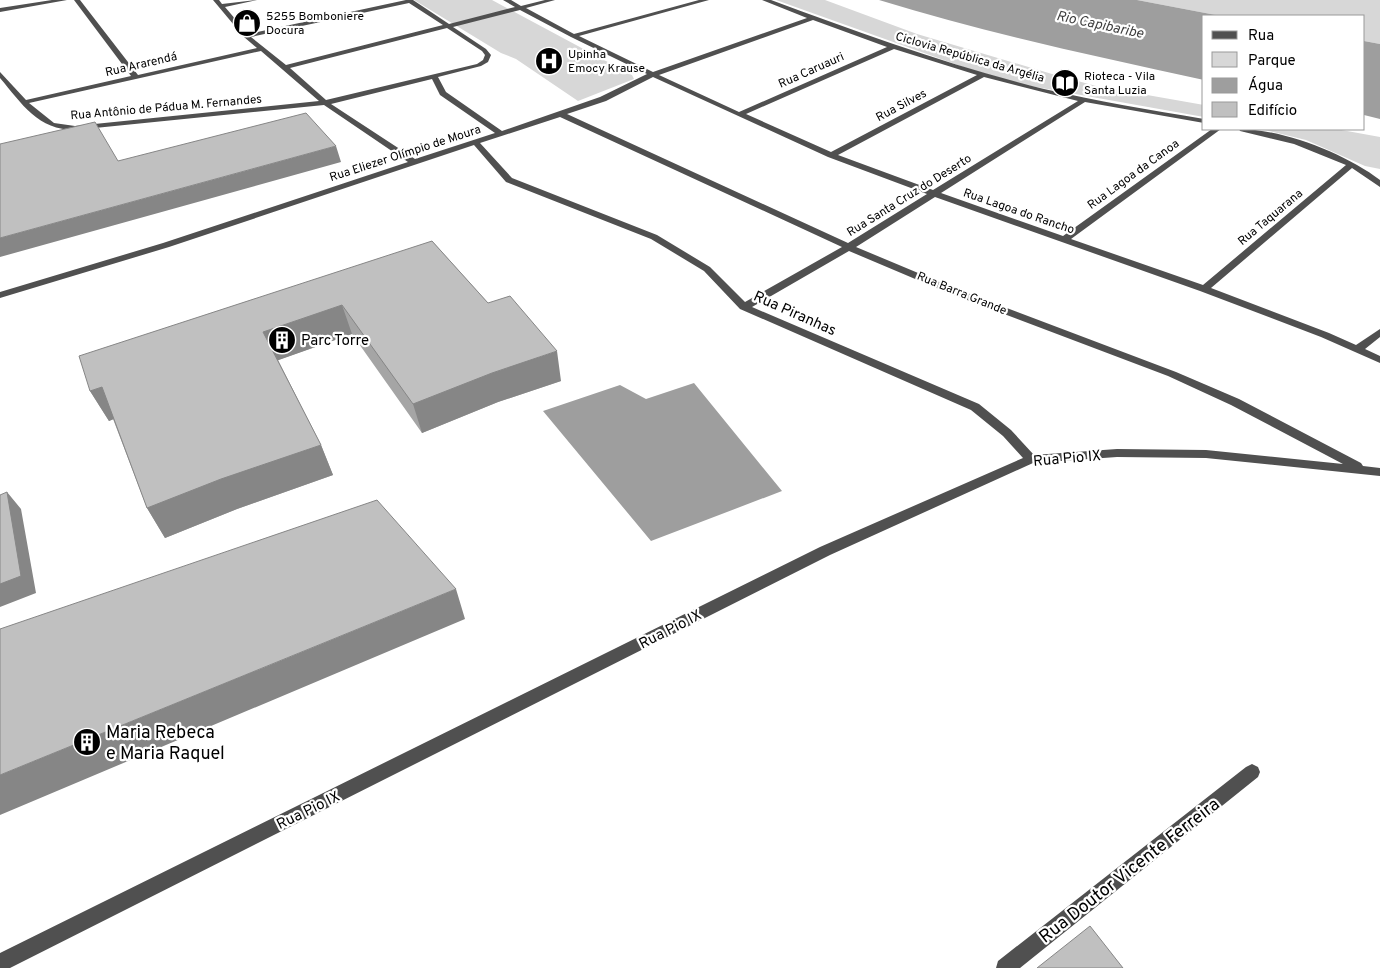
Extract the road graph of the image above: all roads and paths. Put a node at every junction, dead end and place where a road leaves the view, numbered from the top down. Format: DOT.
graph roads {
  1 [pos="64,0"];
  2 [pos="77,0"];
  3 [pos="254,0"];
  4 [pos="506,0"];
  5 [pos="552,0"];
  6 [pos="706,0"];
  7 [pos="765,0"];
  8 [pos="410,1"];
  9 [pos="218,3"];
  10 [pos="520,8"];
  11 [pos="0,10"];
  12 [pos="812,18"];
  13 [pos="447,26"];
  14 [pos="246,36"];
  15 [pos="572,36"];
  16 [pos="892,47"];
  17 [pos="261,49"];
  18 [pos="285,67"];
  19 [pos="0,74"];
  20 [pos="654,74"];
  21 [pos="982,75"];
  22 [pos="135,76"];
  23 [pos="434,76"];
  24 [pos="1084,100"];
  25 [pos="25,102"];
  26 [pos="325,103"];
  27 [pos="560,114"];
  28 [pos="740,114"];
  29 [pos="1202,121"];
  30 [pos="1216,130"];
  31 [pos="1247,130"];
  32 [pos="501,134"];
  33 [pos="476,143"];
  34 [pos="831,155"];
  35 [pos="416,163"];
  36 [pos="1352,164"];
  37 [pos="1380,184"];
  38 [pos="935,194"];
  39 [pos="1064,240"];
  40 [pos="849,247"];
  41 [pos="1204,289"];
  42 [pos="0,295"];
  43 [pos="744,307"];
  44 [pos="1380,332"];
  45 [pos="1358,349"];
  46 [pos="1380,360"];
  47 [pos="1031,459"];
  48 [pos="1364,470"];
  49 [pos="1380,472"];
  50 [pos="1252,772"];
  51 [pos="0,963"];
  52 [pos="1006,968"];
  1 -- 11 [label="street"];
  2 -- 22 [label="street"];
  3 -- 9 [label="street"];
  4 -- 10 [label="street, Rua Lagoa do Rancho"];
  5 -- 10 [label="street"];
  6 -- 15 [label="street"];
  7 -- 12 [label="street, Ciclovia República da Argélia"];
  8 -- 13 [label="street"];
  8 -- 14 [label="street"];
  9 -- 14 [label="street"];
  10 -- 13 [label="street"];
  10 -- 15 [label="street, Rua Lagoa do Rancho"];
  12 -- 16 [label="street, Ciclovia República da Argélia"];
  12 -- 20 [label="street, Rua Eliezer Olímpio de Moura"];
  13 -- 18 [label="street"];
  13 -- 23 [label="street, Rua Antônio de Pádua M. Fernandes"];
  14 -- 17 [label="street"];
  15 -- 20 [label="street, Rua Lagoa do Rancho"];
  16 -- 21 [label="street, Ciclovia República da Argélia"];
  16 -- 28 [label="street, Rua Caruauri"];
  17 -- 18 [label="street"];
  17 -- 22 [label="street, Rua Ararendá"];
  18 -- 26 [label="street"];
  19 -- 25 [label="street, Rua Antônio de Pádua M. Fernandes"];
  20 -- 27 [label="street, Rua Eliezer Olímpio de Moura"];
  20 -- 28 [label="street, Rua Lagoa do Rancho"];
  21 -- 24 [label="street, Ciclovia República da Argélia"];
  21 -- 34 [label="street, Rua Silves"];
  22 -- 25 [label="street, Rua Ararendá"];
  23 -- 26 [label="street, Rua Antônio de Pádua M. Fernandes"];
  23 -- 32 [label="street"];
  24 -- 29 [label="street, Ciclovia República da Argélia"];
  24 -- 38 [label="street, Rua Santa Cruz do Deserto"];
  25 -- 26 [label="street, Rua Antônio de Pádua M. Fernandes"];
  26 -- 35 [label="street"];
  27 -- 32 [label="street, Rua Eliezer Olímpio de Moura"];
  27 -- 40 [label="street, Rua Barra Grande"];
  28 -- 34 [label="street, Rua Lagoa do Rancho"];
  30 -- 39 [label="street, Rua Lagoa da Canoa"];
  31 -- 36 [label="street"];
  32 -- 33 [label="street, Rua Eliezer Olímpio de Moura"];
  33 -- 35 [label="street, Rua Eliezer Olímpio de Moura"];
  33 -- 43 [label="street, Rua Piranhas"];
  34 -- 38 [label="street, Rua Lagoa do Rancho"];
  35 -- 42 [label="street, Rua Eliezer Olímpio de Moura"];
  36 -- 37 [label="street"];
  36 -- 41 [label="street, Rua Taquarana"];
  38 -- 39 [label="street, Rua Lagoa do Rancho"];
  38 -- 40 [label="street, Rua Santa Cruz do Deserto"];
  39 -- 41 [label="street, Rua Lagoa do Rancho"];
  40 -- 43 [label="street, Rua Santa Cruz do Deserto"];
  40 -- 48 [label="street, Rua Barra Grande"];
  41 -- 45 [label="street, Rua Lagoa do Rancho"];
  43 -- 47 [label="street, Rua Piranhas"];
  44 -- 45 [label="street"];
  45 -- 46 [label="street, Rua Lagoa do Rancho"];
  47 -- 48 [label="street, Rua Pio IX"];
  47 -- 51 [label="street, Rua Pio IX"];
  48 -- 49 [label="street, Rua Pio IX"];
  50 -- 52 [label="street, Rua Doutor Vicente Ferreira"];
}
